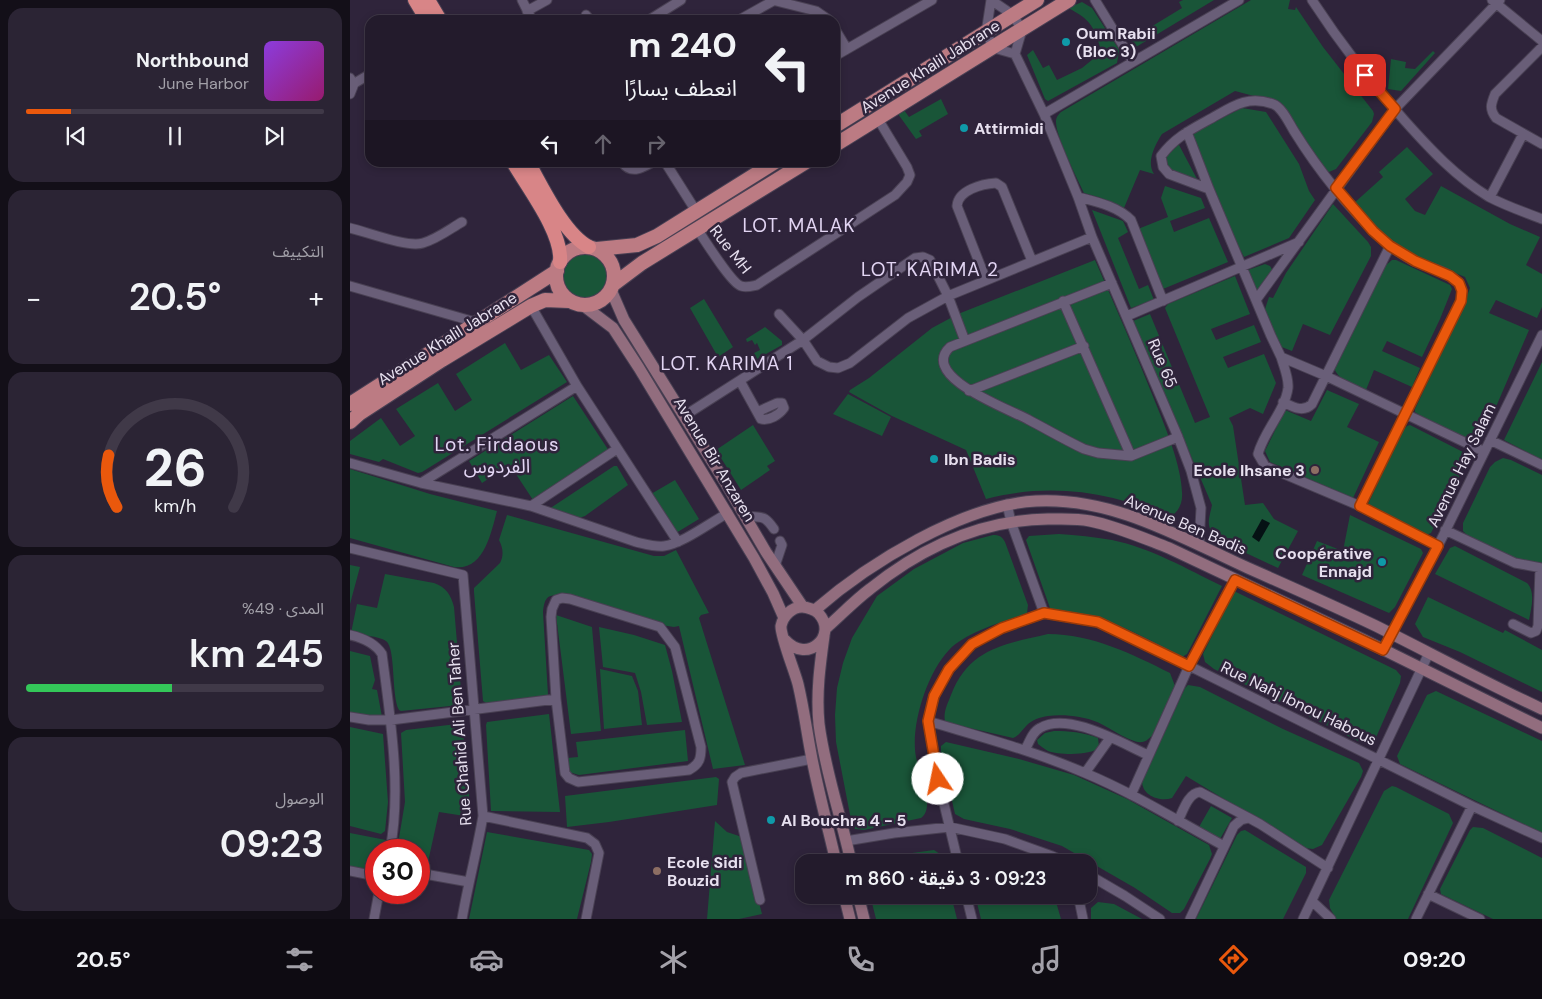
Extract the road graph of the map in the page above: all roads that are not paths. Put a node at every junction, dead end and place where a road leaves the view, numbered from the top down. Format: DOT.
graph roads {
  1 [pos="415,0"];
  2 [pos="428,0"];
  3 [pos="522,0"];
  4 [pos="547,0"];
  5 [pos="681,0"];
  6 [pos="772,0"];
  7 [pos="932,0"];
  8 [pos="991,0"];
  9 [pos="1037,0"];
  10 [pos="1069,0"];
  11 [pos="1095,0"];
  12 [pos="1239,0"];
  13 [pos="1312,0"];
  14 [pos="1496,1"];
  15 [pos="527,11"];
  16 [pos="424,15"];
  17 [pos="437,15"];
  18 [pos="529,15"];
  19 [pos="657,15"];
  20 [pos="747,15"];
  21 [pos="822,15"];
  22 [pos="1013,15"];
  23 [pos="1022,30"];
  24 [pos="986,33"];
  25 [pos="840,37"];
  26 [pos="1542,42"];
  27 [pos="1542,47"];
  28 [pos="994,48"];
  29 [pos="847,49"];
  30 [pos="840,53"];
  31 [pos="1015,54"];
  32 [pos="1133,62"];
  33 [pos="365,76"];
  34 [pos="351,82"];
  35 [pos="350,94"];
  36 [pos="1395,109"];
  37 [pos="1044,114"];
  38 [pos="878,119"];
  39 [pos="840,123"];
  40 [pos="1187,132"];
  41 [pos="1523,134"];
  42 [pos="840,142"];
  43 [pos="1542,144"];
  44 [pos="516,167"];
  45 [pos="531,167"];
  46 [pos="627,167"];
  47 [pos="644,167"];
  48 [pos="668,167"];
  49 [pos="768,167"];
  50 [pos="798,167"];
  51 [pos="1336,188"];
  52 [pos="1209,189"];
  53 [pos="1078,197"];
  54 [pos="1490,197"];
  55 [pos="696,211"];
  56 [pos="1542,218"];
  57 [pos="462,222"];
  58 [pos="350,228"];
  59 [pos="697,229"];
  60 [pos="1092,237"];
  61 [pos="1299,242"];
  62 [pos="1390,246"];
  63 [pos="593,248"];
  64 [pos="1032,261"];
  65 [pos="558,266"];
  66 [pos="1242,266"];
  67 [pos="986,280"];
  68 [pos="1112,282"];
  69 [pos="350,286"];
  70 [pos="612,287"];
  71 [pos="948,296"];
  72 [pos="1256,300"];
  73 [pos="569,301"];
  74 [pos="1063,301"];
  75 [pos="1163,301"];
  76 [pos="531,306"];
  77 [pos="584,306"];
  78 [pos="779,314"];
  79 [pos="1127,316"];
  80 [pos="475,322"];
  81 [pos="491,330"];
  82 [pos="1542,335"];
  83 [pos="803,340"];
  84 [pos="965,341"];
  85 [pos="1084,346"];
  86 [pos="1281,357"];
  87 [pos="1326,376"];
  88 [pos="740,381"];
  89 [pos="577,386"];
  90 [pos="969,391"];
  91 [pos="1283,402"];
  92 [pos="358,404"];
  93 [pos="757,412"];
  94 [pos="1405,414"];
  95 [pos="684,416"];
  96 [pos="350,422"];
  97 [pos="1178,437"];
  98 [pos="1490,440"];
  99 [pos="617,448"];
  100 [pos="1483,451"];
  101 [pos="1131,456"];
  102 [pos="350,463"];
  103 [pos="1542,465"];
  104 [pos="421,483"];
  105 [pos="1007,504"];
  106 [pos="531,506"];
  107 [pos="1360,506"];
  108 [pos="728,513"];
  109 [pos="745,516"];
  110 [pos="1011,522"];
  111 [pos="774,529"];
  112 [pos="1445,530"];
  113 [pos="780,541"];
  114 [pos="678,542"];
  115 [pos="1198,545"];
  116 [pos="1438,546"];
  117 [pos="350,548"];
  118 [pos="775,566"];
  119 [pos="1541,568"];
  120 [pos="1235,580"];
  121 [pos="803,607"];
  122 [pos="815,610"];
  123 [pos="1044,613"];
  124 [pos="784,618"];
  125 [pos="1513,624"];
  126 [pos="824,632"];
  127 [pos="1390,634"];
  128 [pos="350,635"];
  129 [pos="785,640"];
  130 [pos="1383,650"];
  131 [pos="1429,653"];
  132 [pos="1189,666"];
  133 [pos="1422,670"];
  134 [pos="556,699"];
  135 [pos="474,708"];
  136 [pos="1542,709"];
  137 [pos="350,717"];
  138 [pos="391,720"];
  139 [pos="928,721"];
  140 [pos="1542,728"];
  141 [pos="1110,738"];
  142 [pos="1025,750"];
  143 [pos="1148,755"];
  144 [pos="812,759"];
  145 [pos="1380,759"];
  146 [pos="1085,773"];
  147 [pos="1131,794"];
  148 [pos="1472,806"];
  149 [pos="482,816"];
  150 [pos="1249,818"];
  151 [pos="1178,820"];
  152 [pos="950,827"];
  153 [pos="1542,838"];
  154 [pos="392,839"];
  155 [pos="846,841"];
  156 [pos="1224,846"];
  157 [pos="834,854"];
  158 [pos="849,854"];
  159 [pos="956,854"];
  160 [pos="1046,854"];
  161 [pos="1328,868"];
  162 [pos="350,871"];
  163 [pos="365,874"];
  164 [pos="430,875"];
  165 [pos="1097,880"];
  166 [pos="469,882"];
  167 [pos="1428,894"];
  168 [pos="760,900"];
  169 [pos="1313,902"];
  170 [pos="377,904"];
  171 [pos="846,904"];
  172 [pos="860,904"];
  173 [pos="968,904"];
  174 [pos="1080,904"];
  175 [pos="374,919"];
  176 [pos="462,919"];
  177 [pos="586,919"];
  178 [pos="850,919"];
  179 [pos="864,919"];
  180 [pos="972,919"];
  181 [pos="1083,919"];
  182 [pos="1160,919"];
  183 [pos="1190,919"];
  184 [pos="1304,919"];
  185 [pos="1331,919"];
  186 [pos="1416,919"];
  187 [pos="1480,919"];
  1 -- 16 [label="highway"];
  2 -- 17 [label="highway"];
  3 -- 15 [label="street"];
  4 -- 15 [label="street"];
  5 -- 19 [label="street"];
  6 -- 20 [label="street"];
  6 -- 21 [label="street"];
  7 -- 29 [label="street"];
  8 -- 22 [label="street"];
  8 -- 24 [label="street"];
  9 -- 22 [label="main road, Avenue Khalil Jabrane"];
  10 -- 23 [label="main road, Avenue Khalil Jabrane"];
  11 -- 32 [label="street"];
  12 -- 32 [label="street"];
  13 -- 36 [label="street"];
  14 -- 26 [label="street"];
  14 -- 36 [label="street"];
  15 -- 18 [label="street"];
  22 -- 23 [label="street"];
  22 -- 24 [label="main road, Avenue Khalil Jabrane"];
  23 -- 28 [label="main road, Avenue Khalil Jabrane"];
  23 -- 31 [label="street"];
  24 -- 28 [label="street"];
  24 -- 39 [label="main road, Avenue Khalil Jabrane"];
  25 -- 29 [label="street"];
  27 -- 41 [label="street"];
  28 -- 31 [label="street"];
  28 -- 38 [label="main road, Avenue Khalil Jabrane"];
  29 -- 30 [label="street"];
  31 -- 37 [label="street, Rue 65"];
  32 -- 37 [label="street"];
  33 -- 34 [label="street"];
  34 -- 35 [label="street"];
  36 -- 51 [label="street"];
  36 -- 54 [label="street"];
  37 -- 53 [label="street, Rue 65"];
  38 -- 42 [label="main road, Avenue Khalil Jabrane"];
  38 -- 59 [label="street, Rue MH"];
  40 -- 51 [label="street"];
  40 -- 52 [label="street"];
  40 -- 52 [label="street"];
  41 -- 43 [label="street"];
  41 -- 54 [label="street"];
  44 -- 65 [label="highway"];
  45 -- 63 [label="highway"];
  46 -- 47 [label="street"];
  48 -- 55 [label="street"];
  49 -- 55 [label="main road"];
  50 -- 59 [label="main road"];
  51 -- 61 [label="street"];
  51 -- 62 [label="street"];
  52 -- 66 [label="street"];
  53 -- 60 [label="street, Rue 65"];
  53 -- 75 [label="street"];
  54 -- 56 [label="street"];
  55 -- 63 [label="main road"];
  57 -- 58 [label="street"];
  59 -- 70 [label="main road"];
  60 -- 64 [label="street"];
  60 -- 68 [label="street, Rue 65"];
  61 -- 66 [label="street"];
  61 -- 72 [label="street"];
  62 -- 87 [label="street"];
  62 -- 94 [label="street"];
  63 -- 65 [label="main road"];
  63 -- 70 [label="main road"];
  64 -- 67 [label="street"];
  64 -- 67 [label="street"];
  65 -- 73 [label="main road"];
  65 -- 80 [label="main road, Avenue Khalil Jabrane"];
  66 -- 72 [label="street"];
  66 -- 75 [label="street"];
  67 -- 71 [label="street"];
  68 -- 74 [label="street"];
  68 -- 79 [label="street, Rue 65"];
  69 -- 80 [label="street"];
  70 -- 77 [label="main road"];
  70 -- 95 [label="main road, Avenue Bir Anzaren"];
  71 -- 83 [label="street"];
  71 -- 83 [label="street"];
  71 -- 84 [label="street"];
  72 -- 86 [label="street"];
  73 -- 76 [label="main road, Avenue Khalil Jabrane"];
  73 -- 77 [label="main road"];
  74 -- 84 [label="street"];
  74 -- 85 [label="street"];
  75 -- 79 [label="street"];
  76 -- 81 [label="main road, Avenue Khalil Jabrane"];
  76 -- 89 [label="street"];
  77 -- 108 [label="main road, Avenue Bir Anzaren"];
  78 -- 83 [label="street"];
  79 -- 97 [label="street, Rue 65"];
  80 -- 81 [label="street"];
  80 -- 92 [label="main road, Avenue Khalil Jabrane"];
  81 -- 92 [label="main road, Avenue Khalil Jabrane"];
  82 -- 98 [label="street, Avenue Hay Salam"];
  83 -- 88 [label="street"];
  84 -- 90 [label="street"];
  85 -- 90 [label="street"];
  85 -- 101 [label="street"];
  86 -- 87 [label="street"];
  86 -- 91 [label="street"];
  87 -- 91 [label="street"];
  87 -- 94 [label="street"];
  88 -- 93 [label="street"];
  88 -- 95 [label="street"];
  89 -- 99 [label="street"];
  89 -- 104 [label="street"];
  90 -- 101 [label="street"];
  91 -- 107 [label="street"];
  92 -- 96 [label="main road, Avenue Khalil Jabrane"];
  94 -- 100 [label="street"];
  94 -- 107 [label="street"];
  95 -- 109 [label="main road, Avenue Bir Anzaren"];
  97 -- 101 [label="street"];
  97 -- 115 [label="street, Rue 65"];
  98 -- 100 [label="street, Avenue Hay Salam"];
  98 -- 103 [label="street"];
  99 -- 106 [label="street"];
  99 -- 114 [label="street"];
  100 -- 112 [label="street, Avenue Hay Salam"];
  102 -- 104 [label="street"];
  104 -- 106 [label="street"];
  105 -- 110 [label="street"];
  105 -- 115 [label="main road, Avenue Ben Badis"];
  105 -- 122 [label="main road, Avenue Ben Badis"];
  106 -- 114 [label="street"];
  107 -- 116 [label="street"];
  108 -- 114 [label="street"];
  108 -- 124 [label="main road, Avenue Bir Anzaren"];
  109 -- 111 [label="street"];
  109 -- 118 [label="main road, Avenue Bir Anzaren"];
  110 -- 120 [label="main road, Avenue Ben Badis"];
  110 -- 123 [label="street"];
  110 -- 126 [label="main road, Avenue Ben Badis"];
  112 -- 116 [label="street, Avenue Hay Salam"];
  112 -- 119 [label="street"];
  113 -- 118 [label="street"];
  115 -- 127 [label="main road, Avenue Ben Badis"];
  116 -- 127 [label="street, Avenue Hay Salam"];
  117 -- 135 [label="street, Rue Chahid Ali Ben Taher"];
  118 -- 121 [label="main road, Avenue Bir Anzaren"];
  119 -- 125 [label="street"];
  120 -- 130 [label="main road, Avenue Ben Badis"];
  120 -- 132 [label="street"];
  121 -- 122 [label="main road"];
  121 -- 124 [label="main road"];
  122 -- 126 [label="main road"];
  123 -- 132 [label="street, Rue Nahj Ibnou Habous"];
  123 -- 139 [label="street, Rue Nahj Ibnou Habous"];
  124 -- 129 [label="main road, Avenue Bir Anzaren"];
  126 -- 129 [label="main road"];
  126 -- 155 [label="main road"];
  127 -- 130 [label="street, Avenue Hay Salam"];
  127 -- 131 [label="main road, Avenue Ben Badis"];
  128 -- 138 [label="street"];
  129 -- 144 [label="main road, Avenue Bir Anzaren"];
  130 -- 133 [label="main road, Avenue Ben Badis"];
  131 -- 133 [label="street"];
  131 -- 136 [label="main road, Avenue Ben Badis"];
  132 -- 143 [label="street"];
  132 -- 145 [label="street, Rue Nahj Ibnou Habous"];
  133 -- 140 [label="main road, Avenue Ben Badis"];
  133 -- 145 [label="street"];
  134 -- 134 [label="street"];
  134 -- 135 [label="street"];
  135 -- 138 [label="street"];
  135 -- 149 [label="street, Rue Chahid Ali Ben Taher"];
  137 -- 138 [label="street"];
  138 -- 154 [label="street"];
  139 -- 142 [label="street"];
  139 -- 152 [label="street, Rue Nahj Ibnou Habous"];
  141 -- 142 [label="street"];
  141 -- 143 [label="street"];
  141 -- 146 [label="street"];
  142 -- 146 [label="street"];
  143 -- 147 [label="street"];
  144 -- 157 [label="main road, Avenue Bir Anzaren"];
  144 -- 168 [label="street"];
  145 -- 148 [label="street, Rue Nahj Ibnou Habous"];
  145 -- 161 [label="street"];
  146 -- 147 [label="street"];
  147 -- 151 [label="street"];
  148 -- 153 [label="street, Rue Nahj Ibnou Habous"];
  148 -- 167 [label="street"];
  149 -- 166 [label="street, Rue Chahid Ali Ben Taher"];
  149 -- 177 [label="street"];
  150 -- 151 [label="street"];
  150 -- 156 [label="street"];
  150 -- 161 [label="street"];
  151 -- 156 [label="street"];
  152 -- 155 [label="street"];
  152 -- 159 [label="street, Rue Nahj Ibnou Habous"];
  152 -- 160 [label="street"];
  155 -- 158 [label="main road"];
  156 -- 183 [label="street"];
  161 -- 169 [label="street"];
  162 -- 163 [label="street"];
  164 -- 166 [label="street"];
  165 -- 182 [label="street"];
  166 -- 176 [label="street, Rue Chahid Ali Ben Taher"];
  167 -- 186 [label="street"];
  167 -- 187 [label="street"];
  169 -- 184 [label="street"];
  169 -- 185 [label="street"];
  170 -- 175 [label="street"];
  171 -- 178 [label="main road"];
  172 -- 179 [label="main road"];
  173 -- 180 [label="street"];
  174 -- 181 [label="street"];
}
